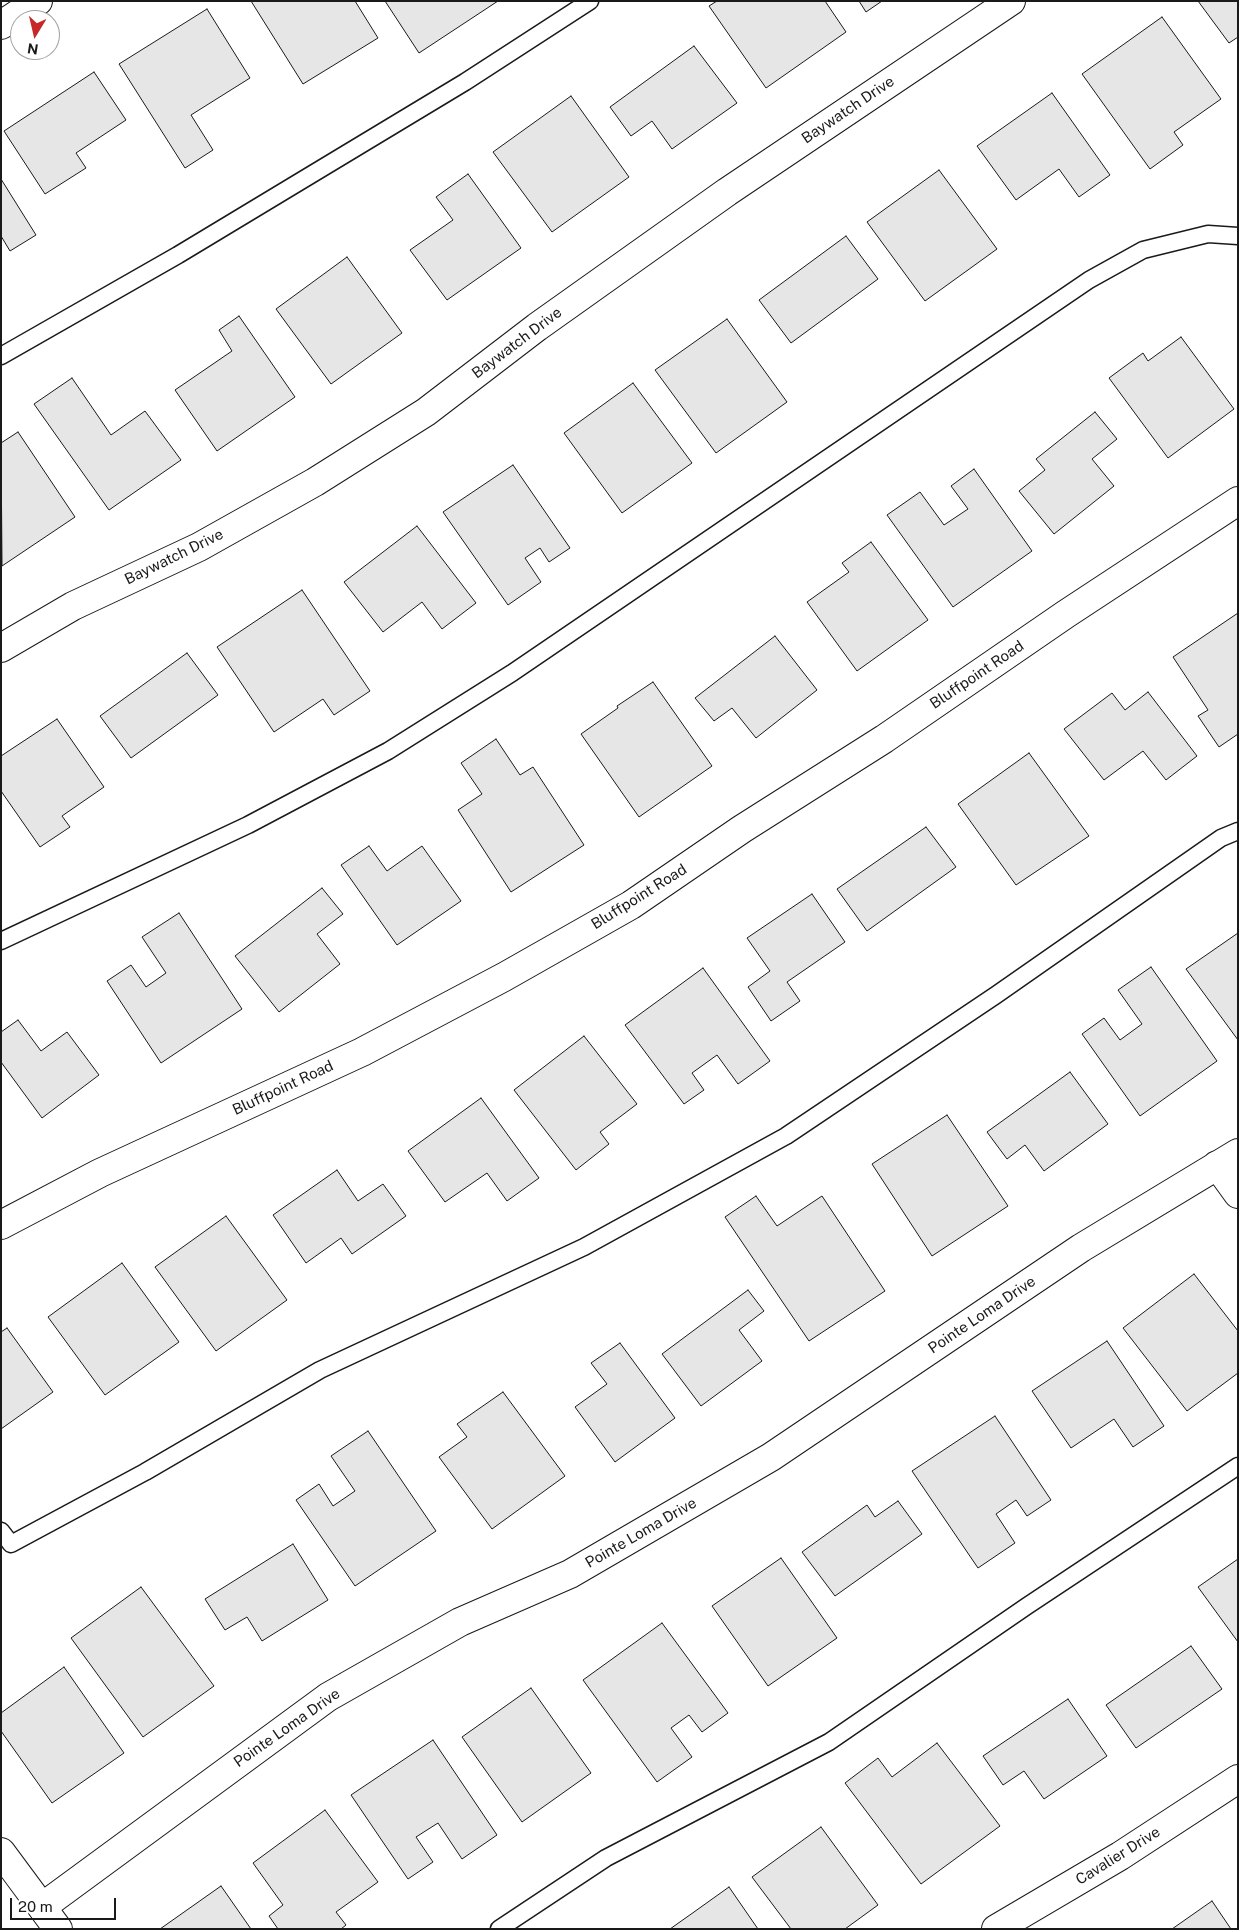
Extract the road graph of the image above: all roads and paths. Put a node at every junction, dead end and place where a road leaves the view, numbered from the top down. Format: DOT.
graph roads {
  1 [pos="38,1"];
  2 [pos="590,1"];
  3 [pos="1011,1"];
  4 [pos="1,25"];
  5 [pos="1238,236"];
  6 [pos="1,356"];
  7 [pos="1238,501"];
  8 [pos="1,648"];
  9 [pos="1238,831"];
  10 [pos="1,941"];
  11 [pos="1227,1159"];
  12 [pos="1238,1194"];
  13 [pos="1,1225"];
  14 [pos="1238,1466"];
  15 [pos="1,1531"];
  16 [pos="1238,1779"];
  17 [pos="1,1852"];
  18 [pos="42,1907"];
  19 [pos="58,1929"];
  20 [pos="499,1929"];
  21 [pos="996,1929"];
  1 -- 4 [label="street"];
  2 -- 6 [label="lane"];
  3 -- 8 [label="street, Baywatch Drive"];
  5 -- 10 [label="lane"];
  7 -- 13 [label="street, Bluffpoint Road"];
  9 -- 15 [label="lane"];
  11 -- 12 [label="street"];
  11 -- 18 [label="street, Pointe Loma Drive"];
  14 -- 20 [label="lane"];
  16 -- 21 [label="street, Cavalier Drive"];
  17 -- 18 [label="street"];
  18 -- 19 [label="street"];
}
